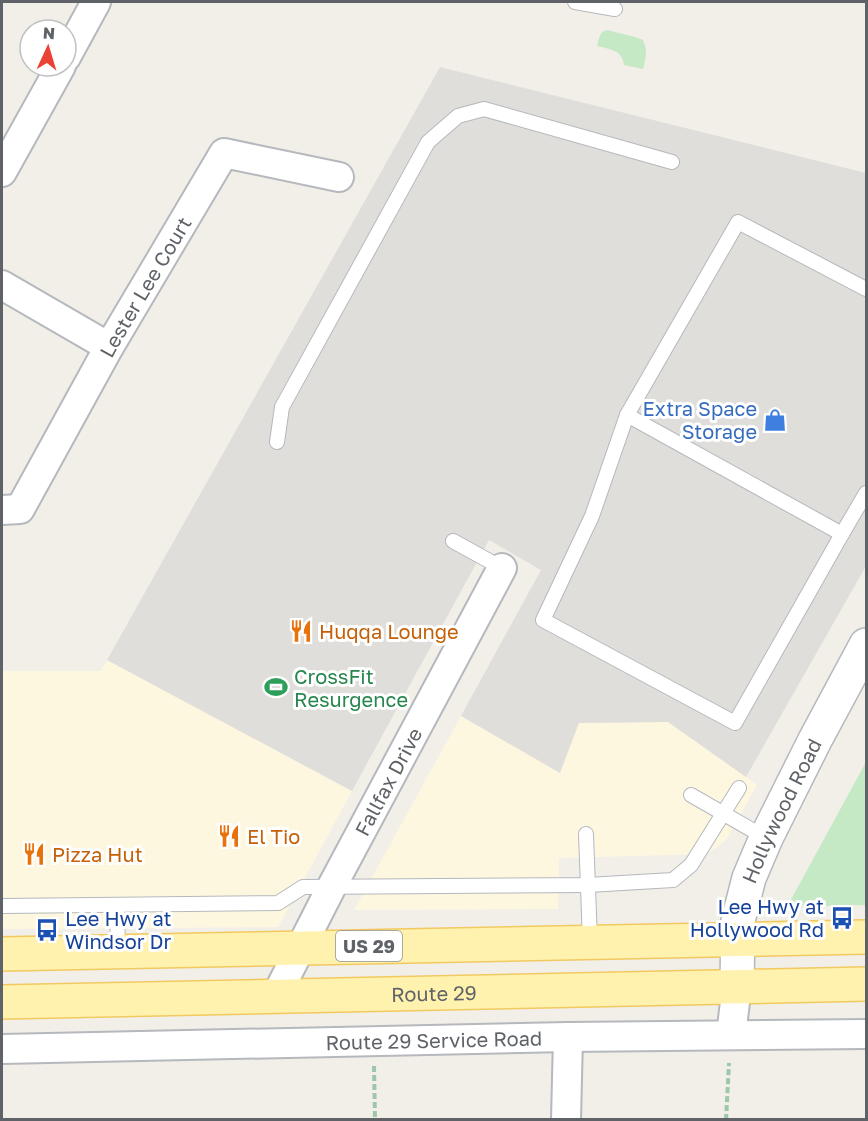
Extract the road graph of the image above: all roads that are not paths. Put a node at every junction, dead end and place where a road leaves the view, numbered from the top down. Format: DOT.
graph roads {
  1 [pos="96,2"];
  2 [pos="574,2"];
  3 [pos="615,9"];
  4 [pos="78,35"];
  5 [pos="54,78"];
  6 [pos="672,162"];
  7 [pos="2,172"];
  8 [pos="339,177"];
  9 [pos="2,285"];
  10 [pos="867,289"];
  11 [pos="109,347"];
  12 [pos="627,415"];
  13 [pos="277,442"];
  14 [pos="867,493"];
  15 [pos="2,510"];
  16 [pos="842,534"];
  17 [pos="453,541"];
  18 [pos="502,568"];
  19 [pos="867,645"];
  20 [pos="739,788"];
  21 [pos="691,795"];
  22 [pos="723,813"];
  23 [pos="586,834"];
  24 [pos="766,838"];
  25 [pos="588,885"];
  26 [pos="331,888"];
  27 [pos="2,906"];
  28 [pos="117,906"];
  29 [pos="867,937"];
  30 [pos="737,939"];
  31 [pos="590,941"];
  32 [pos="301,947"];
  33 [pos="118,951"];
  34 [pos="2,954"];
  35 [pos="867,984"];
  36 [pos="737,986"];
  37 [pos="276,996"];
  38 [pos="2,1002"];
  39 [pos="867,1034"];
  40 [pos="731,1035"];
  41 [pos="568,1037"];
  42 [pos="2,1049"];
  43 [pos="566,1119"];
  1 -- 4 [label="street"];
  2 -- 3 [label="lane"];
  5 -- 7 [label="street"];
  6 -- 13 [label="lane"];
  8 -- 11 [label="street, Lester Lee Court"];
  9 -- 11 [label="street"];
  10 -- 12 [label="lane"];
  11 -- 15 [label="street, Lester Lee Court"];
  12 -- 16 [label="lane"];
  12 -- 16 [label="lane"];
  14 -- 16 [label="lane"];
  17 -- 18 [label="lane"];
  18 -- 26 [label="street, Fallfax Drive"];
  19 -- 24 [label="street, Hollywood Road"];
  20 -- 22 [label="lane"];
  21 -- 22 [label="lane"];
  22 -- 24 [label="lane"];
  22 -- 25 [label="lane"];
  23 -- 25 [label="lane"];
  24 -- 30 [label="street, Hollywood Road"];
  25 -- 26 [label="lane"];
  25 -- 31 [label="lane"];
  26 -- 28 [label="lane"];
  26 -- 32 [label="street, Fallfax Drive"];
  27 -- 28 [label="lane"];
  28 -- 33 [label="lane"];
  29 -- 30 [label="main road, US 29"];
  30 -- 31 [label="main road, US 29"];
  30 -- 36 [label="street, Hollywood Road"];
  31 -- 32 [label="main road, US 29"];
  32 -- 33 [label="main road, US 29"];
  32 -- 37 [label="street, Fallfax Drive"];
  33 -- 34 [label="main road, US 29"];
  35 -- 36 [label="main road, Route 29"];
  36 -- 37 [label="main road, Route 29"];
  36 -- 40 [label="street"];
  37 -- 38 [label="main road, Route 29"];
  39 -- 40 [label="street, Route 29 Service Road"];
  40 -- 41 [label="street, Route 29 Service Road"];
  41 -- 42 [label="street, Route 29 Service Road"];
  41 -- 43 [label="street"];
}
